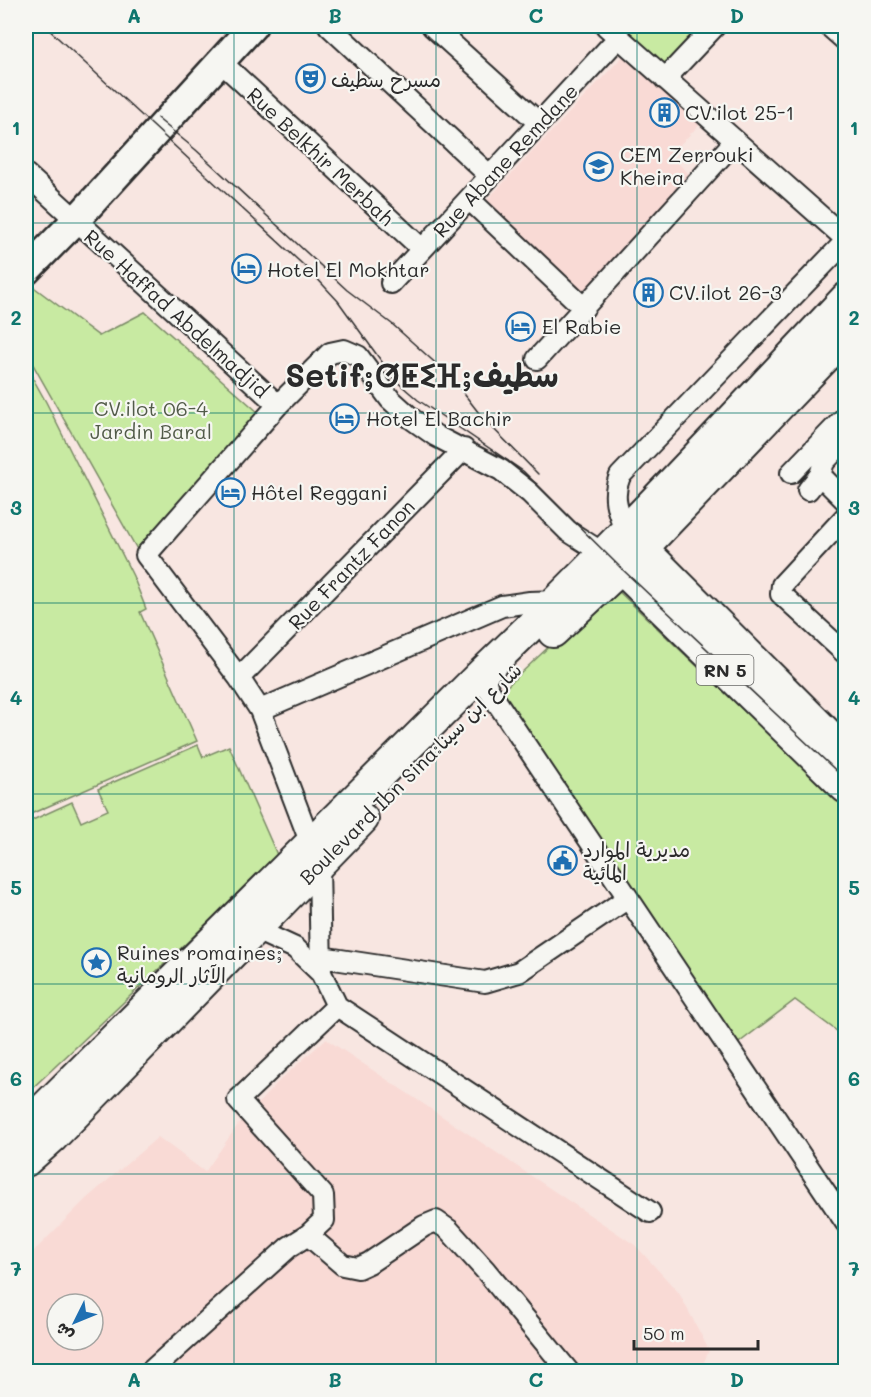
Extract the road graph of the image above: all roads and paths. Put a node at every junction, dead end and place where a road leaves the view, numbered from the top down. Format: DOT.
graph roads {
  1 [pos="253,26"];
  2 [pos="329,26"];
  3 [pos="432,26"];
  4 [pos="715,26"];
  5 [pos="829,26"];
  6 [pos="612,31"];
  7 [pos="846,41"];
  8 [pos="220,62"];
  9 [pos="665,79"];
  10 [pos="539,123"];
  11 [pos="735,141"];
  12 [pos="26,174"];
  13 [pos="490,176"];
  14 [pos="469,199"];
  15 [pos="76,220"];
  16 [pos="846,240"];
  17 [pos="422,249"];
  18 [pos="26,271"];
  19 [pos="391,283"];
  20 [pos="846,298"];
  21 [pos="584,308"];
  22 [pos="846,336"];
  23 [pos="537,359"];
  24 [pos="278,405"];
  25 [pos="846,416"];
  26 [pos="846,439"];
  27 [pos="464,449"];
  28 [pos="790,473"];
  29 [pos="846,501"];
  30 [pos="846,516"];
  31 [pos="624,551"];
  32 [pos="558,601"];
  33 [pos="846,654"];
  34 [pos="239,678"];
  35 [pos="485,680"];
  36 [pos="260,710"];
  37 [pos="846,752"];
  38 [pos="846,788"];
  39 [pos="316,847"];
  40 [pos="628,898"];
  41 [pos="256,930"];
  42 [pos="321,965"];
  43 [pos="337,1006"];
  44 [pos="26,1126"];
  45 [pos="26,1161"];
  46 [pos="650,1212"];
  47 [pos="846,1223"];
  48 [pos="308,1234"];
  49 [pos="150,1371"];
  50 [pos="569,1371"];
  1 -- 8 [label="street"];
  2 -- 13 [label="street"];
  3 -- 10 [label="street"];
  4 -- 9 [label="street"];
  5 -- 7 [label="street"];
  6 -- 9 [label="street"];
  6 -- 10 [label="street, Rue Abane Remdane"];
  8 -- 15 [label="street"];
  8 -- 17 [label="street, Rue Belkhir Merbah"];
  9 -- 11 [label="street"];
  10 -- 13 [label="street, Rue Abane Remdane"];
  11 -- 16 [label="street"];
  11 -- 21 [label="street"];
  12 -- 15 [label="street, Rue Haffad Abdelmadjid"];
  13 -- 14 [label="street, Rue Abane Remdane"];
  14 -- 17 [label="street, Rue Abane Remdane"];
  14 -- 21 [label="street"];
  15 -- 18 [label="street"];
  15 -- 24 [label="street, Rue Haffad Abdelmadjid"];
  16 -- 31 [label="street"];
  17 -- 19 [label="street, Rue Abane Remdane"];
  20 -- 31 [label="main road, Boulevard Ibn Sina:شارع ابن سينا"];
  21 -- 23 [label="street"];
  22 -- 31 [label="main road, Boulevard Ibn Sina:شارع ابن سينا"];
  24 -- 27 [label="street"];
  24 -- 34 [label="street"];
  25 -- 28 [label="street"];
  26 -- 29 [label="street"];
  27 -- 31 [label="street"];
  27 -- 34 [label="street, Rue Frantz Fanon"];
  30 -- 33 [label="street"];
  31 -- 32 [label="main road, Boulevard Ibn Sina:شارع ابن سينا"];
  31 -- 35 [label="main road, Boulevard Ibn Sina:شارع ابن سينا"];
  31 -- 37 [label="main road, RN 5"];
  31 -- 38 [label="main road, RN 5"];
  32 -- 35 [label="main road, Boulevard Ibn Sina:شارع ابن سينا"];
  32 -- 36 [label="street"];
  34 -- 36 [label="street"];
  35 -- 39 [label="main road, Boulevard Ibn Sina:شارع ابن سينا"];
  35 -- 40 [label="street"];
  36 -- 39 [label="street"];
  39 -- 41 [label="main road, Boulevard Ibn Sina:شارع ابن سينا"];
  39 -- 42 [label="street"];
  39 -- 44 [label="main road"];
  40 -- 42 [label="street"];
  40 -- 47 [label="street"];
  41 -- 42 [label="street"];
  41 -- 45 [label="main road, Boulevard Ibn Sina:شارع ابن سينا"];
  42 -- 43 [label="street"];
  43 -- 46 [label="street"];
  43 -- 48 [label="street"];
  48 -- 49 [label="street"];
  48 -- 50 [label="street"];
}
